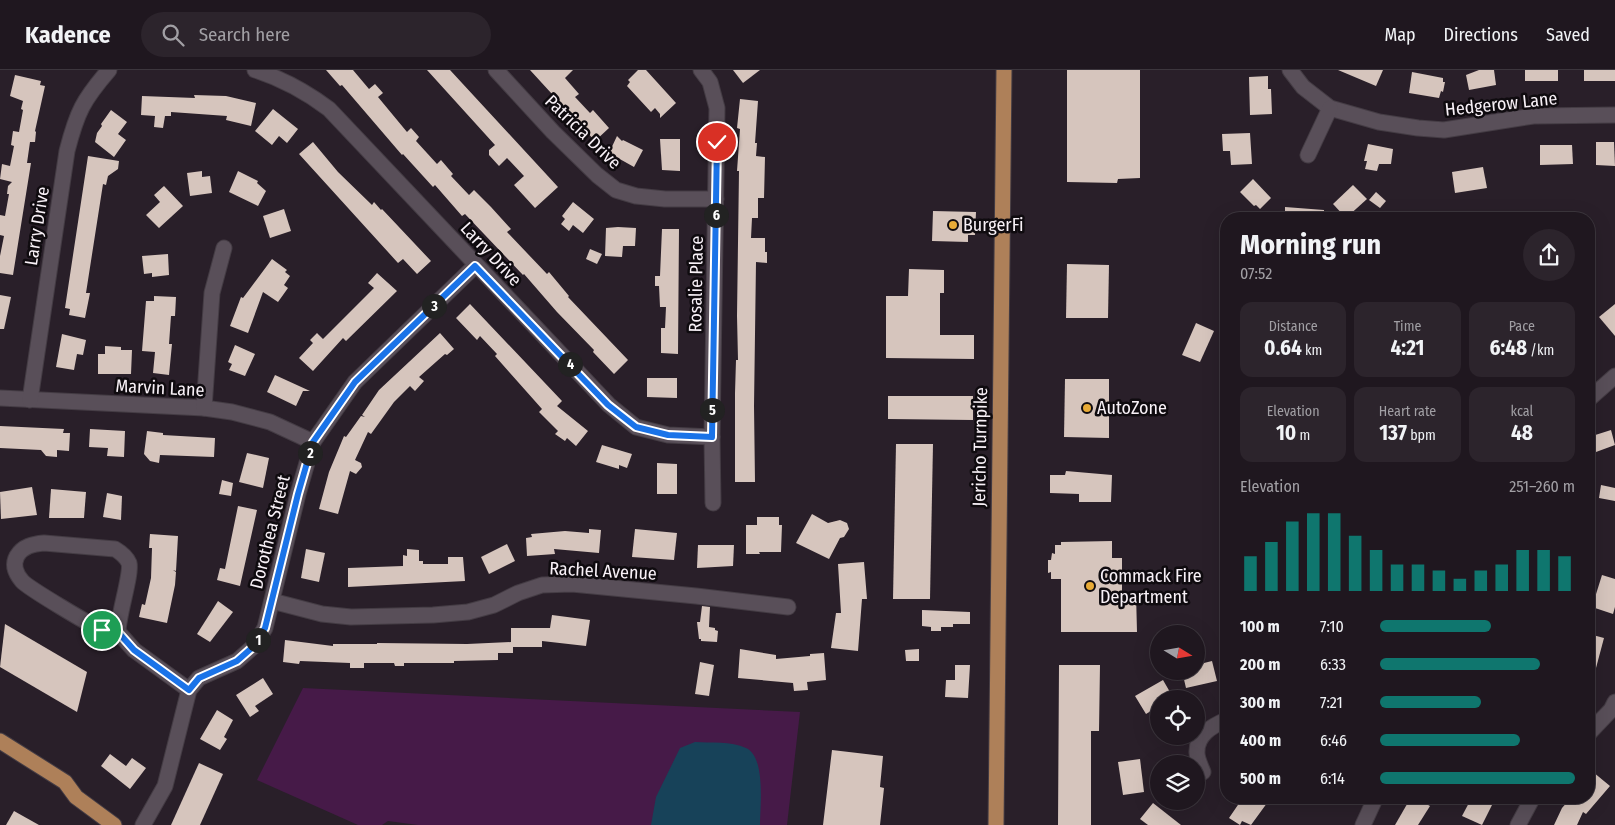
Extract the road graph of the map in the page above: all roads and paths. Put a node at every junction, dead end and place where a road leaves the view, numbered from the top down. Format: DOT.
graph roads {
  1 [pos="109,70"];
  2 [pos="255,70"];
  3 [pos="496,70"];
  4 [pos="701,70"];
  5 [pos="1004,70"];
  6 [pos="1290,70"];
  7 [pos="1330,108"];
  8 [pos="1615,115"];
  9 [pos="1308,155"];
  10 [pos="716,199"];
  11 [pos="224,248"];
  12 [pos="475,266"];
  13 [pos="1615,376"];
  14 [pos="1595,394"];
  15 [pos="0,398"];
  16 [pos="30,400"];
  17 [pos="204,408"];
  18 [pos="712,437"];
  19 [pos="313,442"];
  20 [pos="713,503"];
  21 [pos="272,601"];
  22 [pos="788,607"];
  23 [pos="118,632"];
  24 [pos="189,690"];
  25 [pos="1615,702"];
  26 [pos="1220,722"];
  27 [pos="1595,726"];
  28 [pos="0,741"];
  29 [pos="1198,755"];
  30 [pos="1373,804"];
  31 [pos="1529,804"];
  32 [pos="114,825"];
  33 [pos="143,825"];
  34 [pos="996,825"];
  35 [pos="1363,825"];
  36 [pos="1518,825"];
  1 -- 16 [label="street, Larry Drive"];
  2 -- 12 [label="street, Larry Drive"];
  3 -- 10 [label="street, Patricia Drive"];
  4 -- 10 [label="street, Rosalie Place"];
  5 -- 34 [label="main road, Jericho Turnpike"];
  6 -- 7 [label="street, Hedgerow Lane"];
  7 -- 8 [label="street, Hedgerow Lane"];
  7 -- 9 [label="street"];
  10 -- 18 [label="street, Rosalie Place"];
  11 -- 17 [label="street"];
  12 -- 18 [label="street, Larry Drive"];
  12 -- 19 [label="street, Dorothea Street"];
  13 -- 14 [label="street"];
  15 -- 16 [label="street, Marvin Lane"];
  16 -- 17 [label="street, Marvin Lane"];
  17 -- 19 [label="street, Marvin Lane"];
  18 -- 20 [label="street, Rosalie Place"];
  19 -- 21 [label="street, Dorothea Street"];
  21 -- 22 [label="street, Rachel Avenue"];
  21 -- 24 [label="street, Dorothea Street"];
  23 -- 23 [label="street"];
  23 -- 24 [label="street"];
  24 -- 33 [label="street"];
  25 -- 27 [label="street"];
  26 -- 29 [label="street"];
  28 -- 32 [label="main road"];
  30 -- 35 [label="street"];
  31 -- 36 [label="street"];
}
